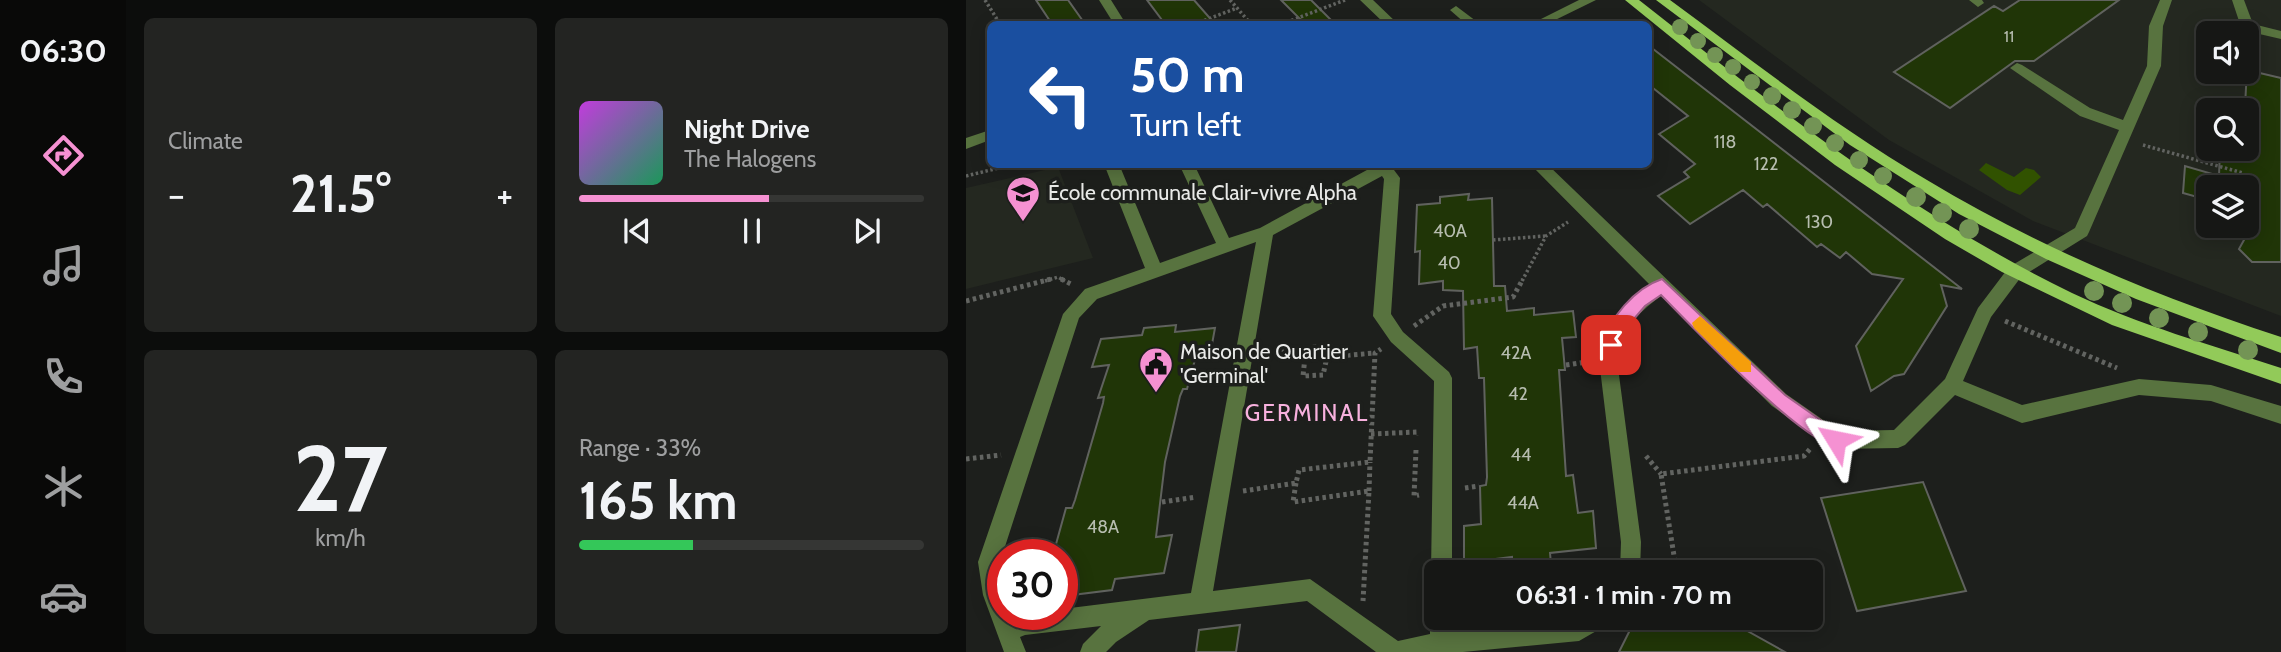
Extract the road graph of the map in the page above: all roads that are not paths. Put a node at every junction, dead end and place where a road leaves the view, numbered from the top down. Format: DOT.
graph roads {
  1 [pos="1105,0"];
  2 [pos="1366,0"];
  3 [pos="1590,0"];
  4 [pos="1631,0"];
  5 [pos="1662,0"];
  6 [pos="2166,0"];
  7 [pos="2238,0"];
  8 [pos="1456,10"];
  9 [pos="1119,21"];
  10 [pos="1389,21"];
  11 [pos="1470,21"];
  12 [pos="1544,21"];
  13 [pos="2281,35"];
  14 [pos="2017,68"];
  15 [pos="2124,133"];
  16 [pos="987,136"];
  17 [pos="966,144"];
  18 [pos="1113,168"];
  19 [pos="1192,168"];
  20 [pos="1386,168"];
  21 [pos="1388,168"];
  22 [pos="1541,168"];
  23 [pos="1266,232"];
  24 [pos="1225,246"];
  25 [pos="2049,252"];
  26 [pos="1156,272"];
  27 [pos="2015,272"];
  28 [pos="1662,286"];
  29 [pos="2281,345"];
  30 [pos="2281,376"];
  31 [pos="1952,385"];
  32 [pos="2281,415"];
  33 [pos="1442,560"];
  34 [pos="1630,560"];
  35 [pos="1200,602"];
  36 [pos="1146,609"];
  37 [pos="1441,630"];
  38 [pos="1579,630"];
  39 [pos="1006,631"];
  40 [pos="1441,643"];
  41 [pos="1015,652"];
  42 [pos="1091,652"];
  43 [pos="1396,652"];
  1 -- 9 [label="street"];
  2 -- 10 [label="street"];
  3 -- 12 [label="street"];
  4 -- 27 [label="main road"];
  5 -- 25 [label="main road"];
  6 -- 15 [label="street"];
  7 -- 13 [label="street"];
  8 -- 11 [label="street"];
  14 -- 15 [label="street"];
  15 -- 25 [label="street"];
  16 -- 17 [label="street"];
  18 -- 26 [label="street"];
  19 -- 24 [label="street"];
  20 -- 23 [label="street"];
  21 -- 33 [label="street"];
  22 -- 28 [label="street"];
  23 -- 24 [label="street"];
  23 -- 35 [label="street"];
  24 -- 26 [label="street"];
  25 -- 27 [label="street"];
  25 -- 29 [label="main road"];
  26 -- 39 [label="street"];
  27 -- 30 [label="main road"];
  27 -- 31 [label="street"];
  28 -- 31 [label="street"];
  28 -- 34 [label="street"];
  31 -- 32 [label="street"];
  35 -- 36 [label="street"];
  35 -- 43 [label="street"];
  36 -- 39 [label="street"];
  36 -- 42 [label="street"];
  37 -- 40 [label="street"];
  38 -- 40 [label="street"];
  39 -- 41 [label="street"];
  40 -- 43 [label="street"];
}
